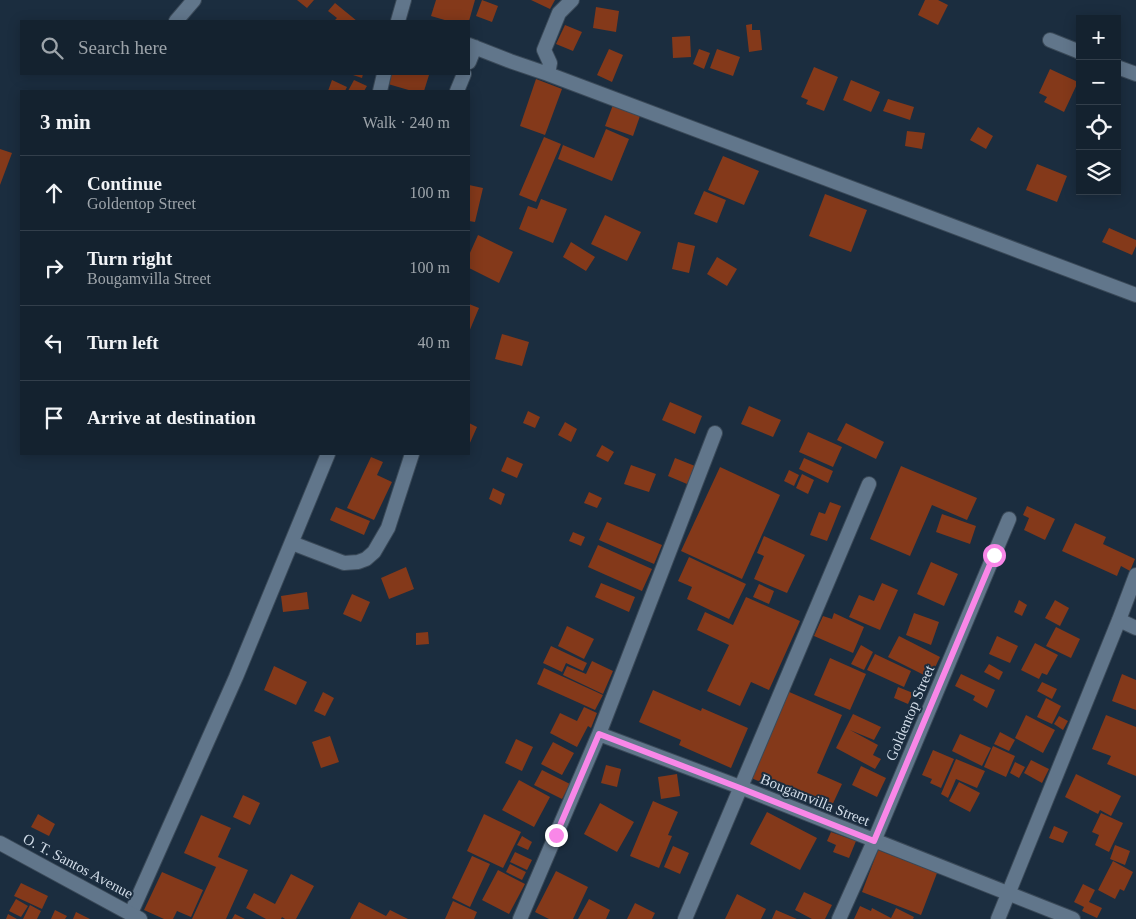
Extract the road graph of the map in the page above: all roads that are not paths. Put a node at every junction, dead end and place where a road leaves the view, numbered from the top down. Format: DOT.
graph roads {
  1 [pos="194,0"];
  2 [pos="404,0"];
  3 [pos="572,0"];
  4 [pos="177,20"];
  5 [pos="400,20"];
  6 [pos="1050,40"];
  7 [pos="472,46"];
  8 [pos="1076,50"];
  9 [pos="1121,68"];
  10 [pos="548,74"];
  11 [pos="1136,74"];
  12 [pos="384,75"];
  13 [pos="464,75"];
  14 [pos="380,90"];
  15 [pos="457,90"];
  16 [pos="1136,295"];
  17 [pos="715,433"];
  18 [pos="328,455"];
  19 [pos="412,455"];
  20 [pos="869,484"];
  21 [pos="1008,519"];
  22 [pos="292,543"];
  23 [pos="1136,575"];
  24 [pos="1119,620"];
  25 [pos="1136,628"];
  26 [pos="599,734"];
  27 [pos="740,788"];
  28 [pos="874,841"];
  29 [pos="0,843"];
  30 [pos="1009,893"];
  31 [pos="135,916"];
  32 [pos="520,919"];
  33 [pos="685,919"];
  34 [pos="839,919"];
  35 [pos="998,919"];
  36 [pos="1073,919"];
  1 -- 4 [label="street"];
  2 -- 5 [label="street"];
  3 -- 10 [label="street"];
  6 -- 8 [label="street"];
  7 -- 10 [label="street"];
  9 -- 11 [label="street"];
  10 -- 16 [label="street"];
  12 -- 14 [label="street"];
  13 -- 15 [label="street"];
  17 -- 26 [label="street"];
  18 -- 22 [label="street"];
  19 -- 22 [label="street"];
  20 -- 27 [label="street"];
  21 -- 28 [label="street, Goldentop Street"];
  22 -- 31 [label="street"];
  23 -- 24 [label="street"];
  24 -- 25 [label="street"];
  24 -- 30 [label="street"];
  26 -- 27 [label="street, Bougamvilla Street"];
  26 -- 32 [label="street"];
  27 -- 28 [label="street, Bougamvilla Street"];
  27 -- 33 [label="street"];
  28 -- 30 [label="street, Bougamvilla Street"];
  28 -- 34 [label="street, Goldentop Street"];
  29 -- 31 [label="street, O. T. Santos Avenue"];
  30 -- 35 [label="street"];
  30 -- 36 [label="street, Bougamvilla Street"];
}
